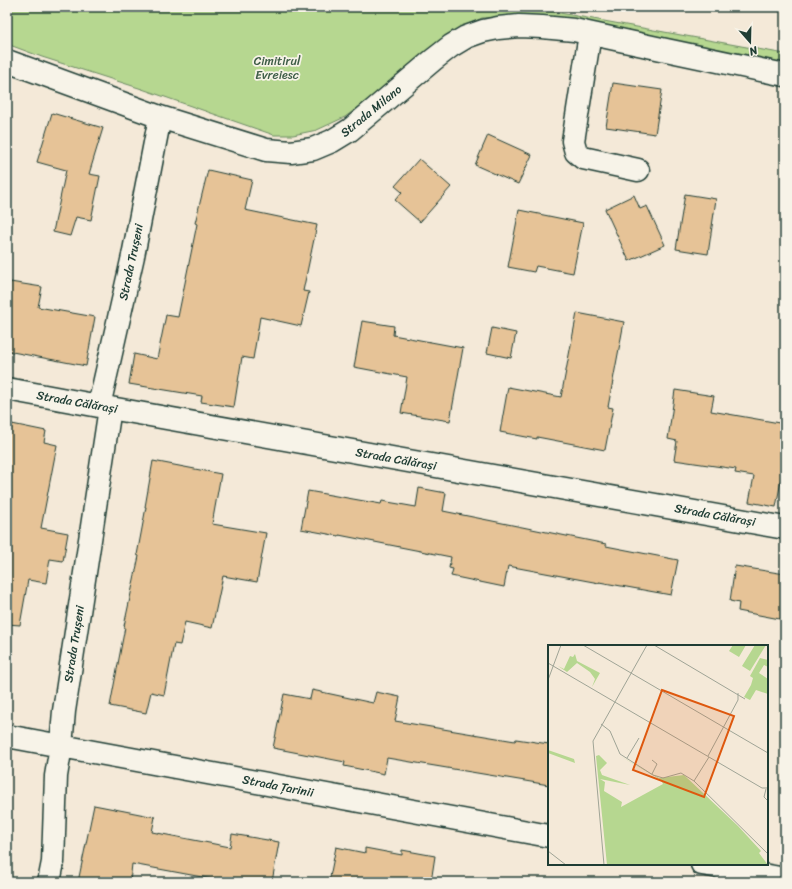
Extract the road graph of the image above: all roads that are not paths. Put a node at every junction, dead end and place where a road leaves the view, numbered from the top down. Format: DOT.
graph roads {
  1 [pos="590,34"];
  2 [pos="7,61"];
  3 [pos="785,75"];
  4 [pos="160,117"];
  5 [pos="638,170"];
  6 [pos="7,389"];
  7 [pos="104,407"];
  8 [pos="785,528"];
  9 [pos="7,736"];
  10 [pos="61,746"];
  11 [pos="548,836"];
  12 [pos="708,865"];
  13 [pos="785,879"];
  14 [pos="49,882"];
  1 -- 3 [label="street, Strada Milano"];
  1 -- 4 [label="street, Strada Milano"];
  1 -- 5 [label="street"];
  2 -- 4 [label="street, Strada Milano"];
  4 -- 7 [label="street, Strada Trușeni"];
  6 -- 7 [label="street, Strada Călărași"];
  7 -- 8 [label="street, Strada Călărași"];
  7 -- 10 [label="street, Strada Trușeni"];
  9 -- 10 [label="street, Strada Țarinii"];
  10 -- 11 [label="street, Strada Țarinii"];
  10 -- 14 [label="street, Strada Trușeni"];
  12 -- 13 [label="street"];
}
